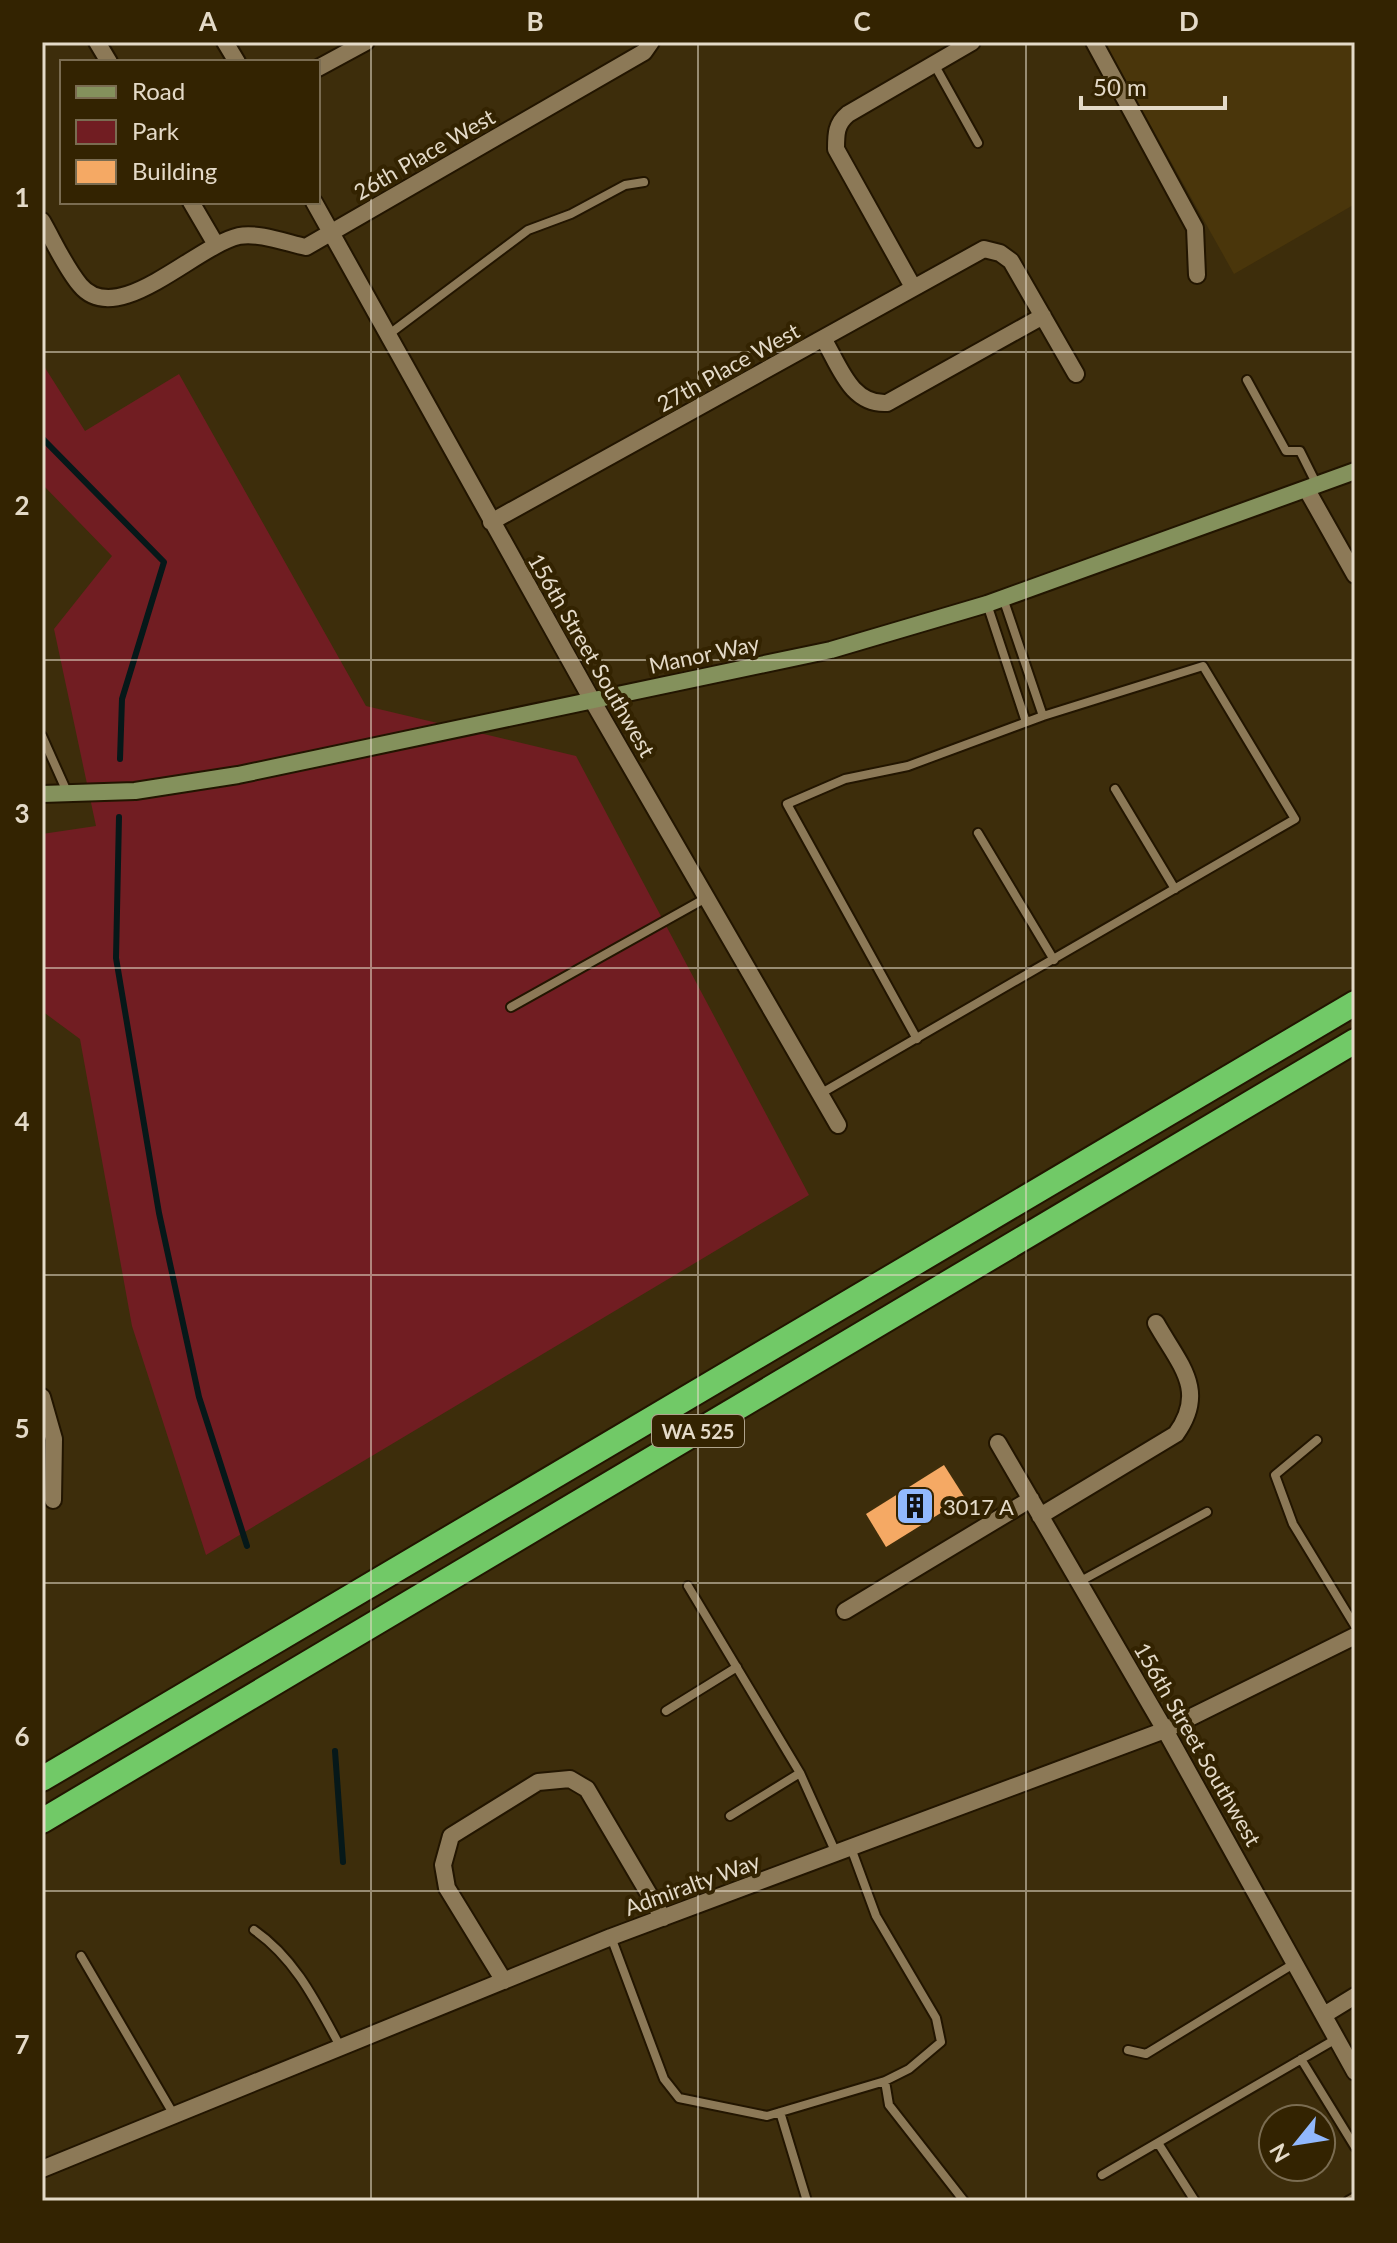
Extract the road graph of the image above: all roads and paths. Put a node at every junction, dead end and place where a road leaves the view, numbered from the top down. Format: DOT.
graph roads {
  1 [pos="97,42"];
  2 [pos="225,42"];
  3 [pos="366,42"];
  4 [pos="651,42"];
  5 [pos="972,42"];
  6 [pos="1094,42"];
  7 [pos="108,60"];
  8 [pos="236,60"];
  9 [pos="934,64"];
  10 [pos="320,67"];
  11 [pos="978,143"];
  12 [pos="644,182"];
  13 [pos="192,204"];
  14 [pos="315,204"];
  15 [pos="42,221"];
  16 [pos="331,234"];
  17 [pos="215,243"];
  18 [pos="1197,275"];
  19 [pos="913,287"];
  20 [pos="1043,316"];
  21 [pos="388,336"];
  22 [pos="824,340"];
  23 [pos="1076,374"];
  24 [pos="1247,380"];
  25 [pos="1355,471"];
  26 [pos="1312,488"];
  27 [pos="491,522"];
  28 [pos="1355,575"];
  29 [pos="995,601"];
  30 [pos="592,700"];
  31 [pos="1043,716"];
  32 [pos="1026,722"];
  33 [pos="42,736"];
  34 [pos="1115,789"];
  35 [pos="42,794"];
  36 [pos="69,794"];
  37 [pos="978,833"];
  38 [pos="1175,889"];
  39 [pos="706,898"];
  40 [pos="1054,960"];
  41 [pos="1355,1003"];
  42 [pos="511,1007"];
  43 [pos="917,1039"];
  44 [pos="1355,1041"];
  45 [pos="819,1095"];
  46 [pos="838,1125"];
  47 [pos="1156,1323"];
  48 [pos="42,1397"];
  49 [pos="1317,1440"];
  50 [pos="998,1443"];
  51 [pos="1031,1499"];
  52 [pos="53,1500"];
  53 [pos="1207,1512"];
  54 [pos="1040,1516"];
  55 [pos="1079,1582"];
  56 [pos="688,1586"];
  57 [pos="845,1611"];
  58 [pos="1355,1626"];
  59 [pos="1355,1636"];
  60 [pos="737,1667"];
  61 [pos="666,1711"];
  62 [pos="1165,1730"];
  63 [pos="800,1773"];
  64 [pos="42,1779"];
  65 [pos="730,1816"];
  66 [pos="42,1821"];
  67 [pos="844,1851"];
  68 [pos="663,1918"];
  69 [pos="254,1930"];
  70 [pos="611,1937"];
  71 [pos="81,1956"];
  72 [pos="1295,1963"];
  73 [pos="504,1981"];
  74 [pos="1355,1996"];
  75 [pos="1324,2015"];
  76 [pos="1337,2038"];
  77 [pos="341,2049"];
  78 [pos="1128,2050"];
  79 [pos="1301,2059"];
  80 [pos="1355,2072"];
  81 [pos="885,2081"];
  82 [pos="780,2112"];
  83 [pos="174,2115"];
  84 [pos="1158,2143"];
  85 [pos="1355,2147"];
  86 [pos="42,2169"];
  87 [pos="1102,2175"];
  88 [pos="1355,2197"];
  89 [pos="807,2201"];
  90 [pos="964,2201"];
  91 [pos="1195,2201"];
  92 [pos="1348,2201"];
  1 -- 7 [label="street"];
  2 -- 8 [label="street"];
  3 -- 10 [label="street"];
  4 -- 16 [label="street, 26th Place West"];
  5 -- 9 [label="street"];
  6 -- 18 [label="street"];
  9 -- 11 [label="lane"];
  9 -- 19 [label="street"];
  12 -- 21 [label="lane"];
  13 -- 17 [label="street"];
  14 -- 16 [label="street, 156th Street Southwest"];
  15 -- 17 [label="street, 26th Place West"];
  16 -- 17 [label="street, 26th Place West"];
  16 -- 21 [label="street, 156th Street Southwest"];
  19 -- 20 [label="street, 27th Place West"];
  19 -- 22 [label="street, 27th Place West"];
  20 -- 22 [label="street"];
  20 -- 23 [label="street"];
  21 -- 27 [label="street, 156th Street Southwest"];
  22 -- 27 [label="street, 27th Place West"];
  24 -- 26 [label="lane"];
  25 -- 26 [label="street, Manor Way"];
  26 -- 28 [label="street"];
  26 -- 29 [label="street, Manor Way"];
  27 -- 30 [label="street, 156th Street Southwest"];
  29 -- 30 [label="street, Manor Way"];
  29 -- 31 [label="lane"];
  29 -- 32 [label="lane"];
  30 -- 36 [label="street, Manor Way"];
  30 -- 39 [label="street, 156th Street Southwest"];
  31 -- 32 [label="lane"];
  31 -- 38 [label="lane"];
  32 -- 43 [label="lane"];
  33 -- 36 [label="lane"];
  34 -- 38 [label="lane"];
  35 -- 36 [label="street, Manor Way"];
  37 -- 40 [label="lane"];
  38 -- 40 [label="lane"];
  39 -- 42 [label="lane"];
  39 -- 45 [label="street, 156th Street Southwest"];
  40 -- 43 [label="lane"];
  41 -- 64 [label="highway, WA 525"];
  43 -- 45 [label="lane"];
  44 -- 66 [label="highway, WA 525"];
  45 -- 46 [label="street, 156th Street Southwest"];
  47 -- 54 [label="street"];
  48 -- 52 [label="street"];
  49 -- 58 [label="lane"];
  50 -- 51 [label="street, 156th Street Southwest"];
  51 -- 54 [label="street, 156th Street Southwest"];
  51 -- 57 [label="street"];
  53 -- 55 [label="lane"];
  54 -- 55 [label="street, 156th Street Southwest"];
  55 -- 62 [label="street, 156th Street Southwest"];
  56 -- 60 [label="lane"];
  59 -- 62 [label="street, Admiralty Way"];
  60 -- 61 [label="lane"];
  60 -- 63 [label="lane"];
  62 -- 67 [label="street, Admiralty Way"];
  62 -- 72 [label="street, 156th Street Southwest"];
  63 -- 65 [label="lane"];
  63 -- 67 [label="lane"];
  67 -- 68 [label="street, Admiralty Way"];
  67 -- 81 [label="lane"];
  68 -- 70 [label="street, Admiralty Way"];
  68 -- 73 [label="street"];
  69 -- 77 [label="lane"];
  70 -- 73 [label="street, Admiralty Way"];
  70 -- 82 [label="lane"];
  71 -- 83 [label="lane"];
  72 -- 75 [label="street, 156th Street Southwest"];
  72 -- 78 [label="lane"];
  73 -- 77 [label="street, Admiralty Way"];
  74 -- 75 [label="street"];
  75 -- 76 [label="street, 156th Street Southwest"];
  76 -- 79 [label="lane"];
  76 -- 80 [label="street, 156th Street Southwest"];
  77 -- 83 [label="street, Admiralty Way"];
  79 -- 84 [label="lane"];
  79 -- 85 [label="lane"];
  81 -- 82 [label="lane"];
  81 -- 90 [label="lane"];
  82 -- 89 [label="lane"];
  83 -- 86 [label="street, Admiralty Way"];
  84 -- 87 [label="lane"];
  84 -- 91 [label="lane"];
  88 -- 92 [label="lane"];
}
